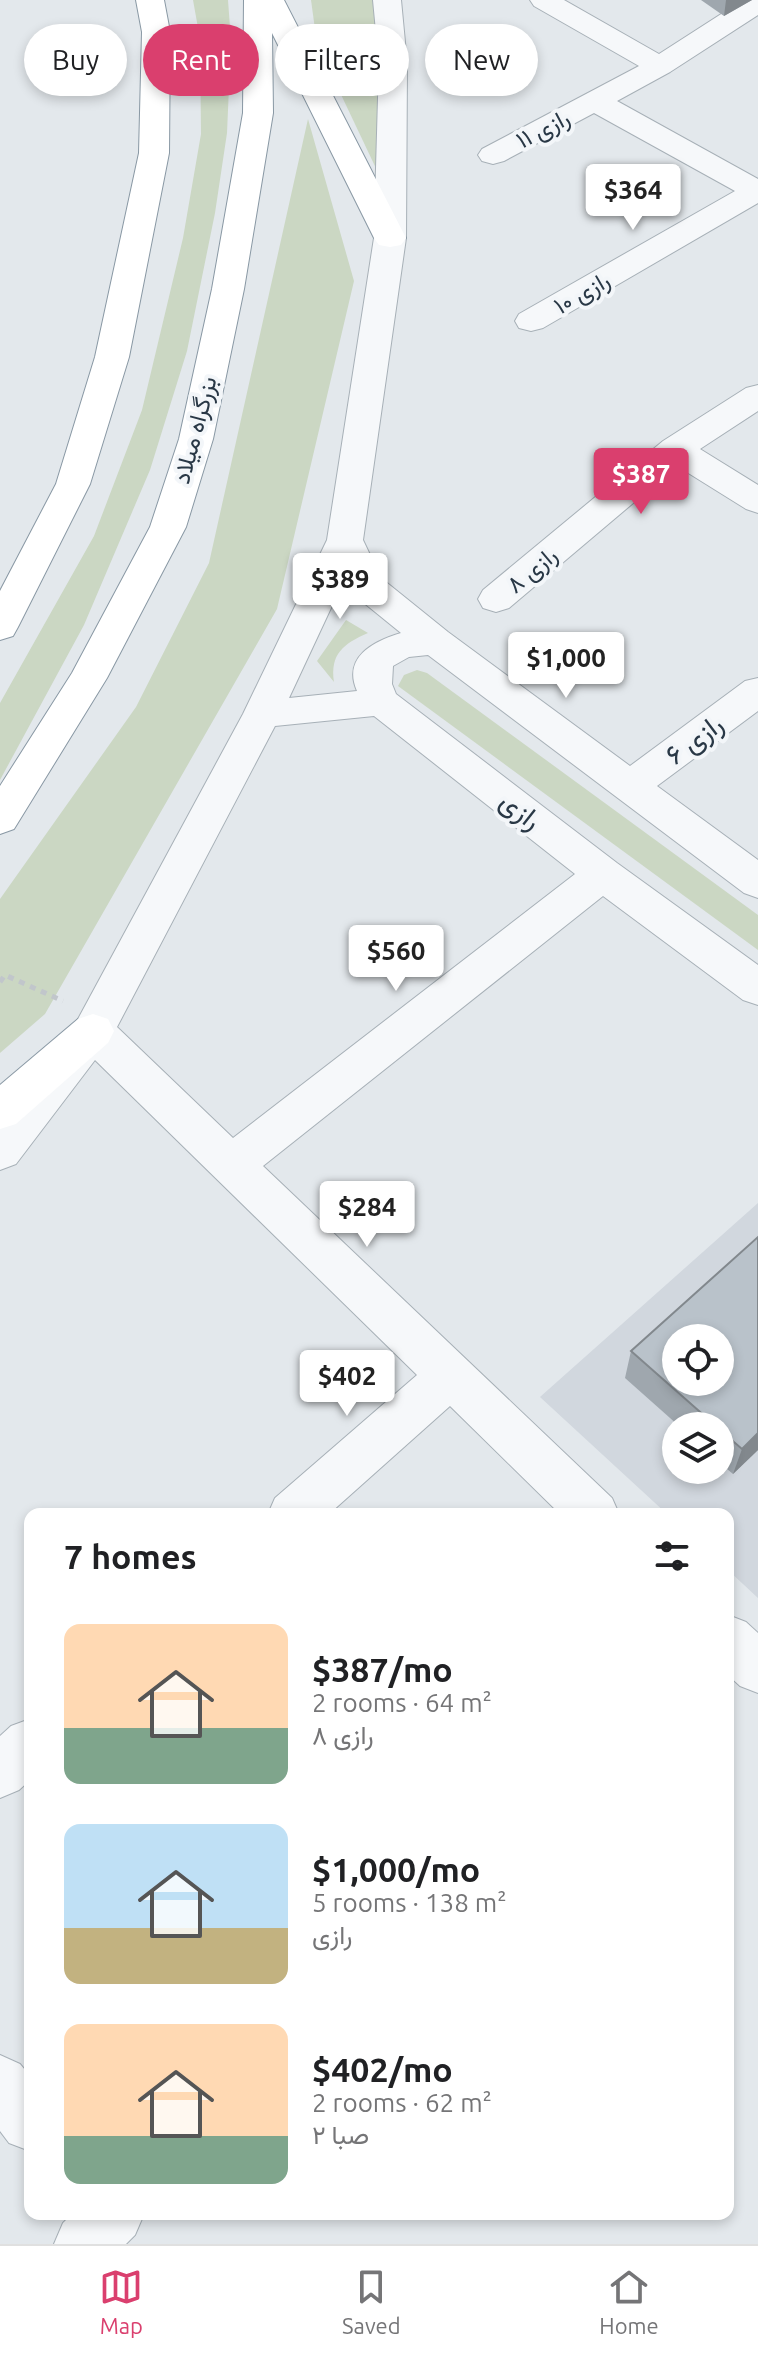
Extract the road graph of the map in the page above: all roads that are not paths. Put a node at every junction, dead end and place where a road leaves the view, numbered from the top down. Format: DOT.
graph roads {
  1 [pos="150,0"];
  2 [pos="258,0"];
  3 [pos="270,0"];
  4 [pos="387,0"];
  5 [pos="544,0"];
  6 [pos="758,3"];
  7 [pos="660,66"];
  8 [pos="595,101"];
  9 [pos="493,155"];
  10 [pos="758,191"];
  11 [pos="390,238"];
  12 [pos="531,321"];
  13 [pos="758,396"];
  14 [pos="675,449"];
  15 [pos="758,501"];
  16 [pos="345,540"];
  17 [pos="496,599"];
  18 [pos="0,627"];
  19 [pos="435,641"];
  20 [pos="758,691"];
  21 [pos="381,702"];
  22 [pos="262,714"];
  23 [pos="629,787"];
  24 [pos="0,819"];
  25 [pos="603,874"];
  26 [pos="758,882"];
  27 [pos="758,988"];
  28 [pos="97,1024"];
  29 [pos="0,1111"];
  30 [pos="0,1151"];
  31 [pos="231,1165"];
  32 [pos="449,1377"];
  33 [pos="300,1508"];
  34 [pos="588,1508"];
  35 [pos="734,1646"];
  36 [pos="758,1668"];
  37 [pos="24,1750"];
  38 [pos="0,1771"];
  39 [pos="0,2084"];
  40 [pos="24,2114"];
  1 -- 18 [label="highway"];
  2 -- 24 [label="highway, بزرگراه میلاد"];
  3 -- 11 [label="highway"];
  4 -- 11 [label="street"];
  5 -- 7 [label="street"];
  6 -- 7 [label="street, رازی ۱۱"];
  7 -- 8 [label="street, رازی ۱۱"];
  8 -- 9 [label="street, رازی ۱۱"];
  8 -- 10 [label="street"];
  10 -- 12 [label="street, رازی ۱۰"];
  11 -- 16 [label="street"];
  13 -- 14 [label="street, رازی ۸"];
  14 -- 15 [label="street"];
  14 -- 17 [label="street, رازی ۸"];
  16 -- 19 [label="street"];
  16 -- 22 [label="street"];
  19 -- 21 [label="street"];
  19 -- 23 [label="street"];
  20 -- 23 [label="street, رازی ۶"];
  21 -- 22 [label="street"];
  21 -- 25 [label="street, رازی"];
  22 -- 28 [label="street"];
  23 -- 26 [label="street"];
  25 -- 27 [label="street, رازی"];
  25 -- 31 [label="street"];
  28 -- 29 [label="highway"];
  28 -- 30 [label="street"];
  28 -- 31 [label="street"];
  31 -- 32 [label="street"];
  32 -- 33 [label="street"];
  32 -- 34 [label="street"];
  35 -- 36 [label="street"];
  37 -- 38 [label="street"];
  39 -- 40 [label="street"];
}
